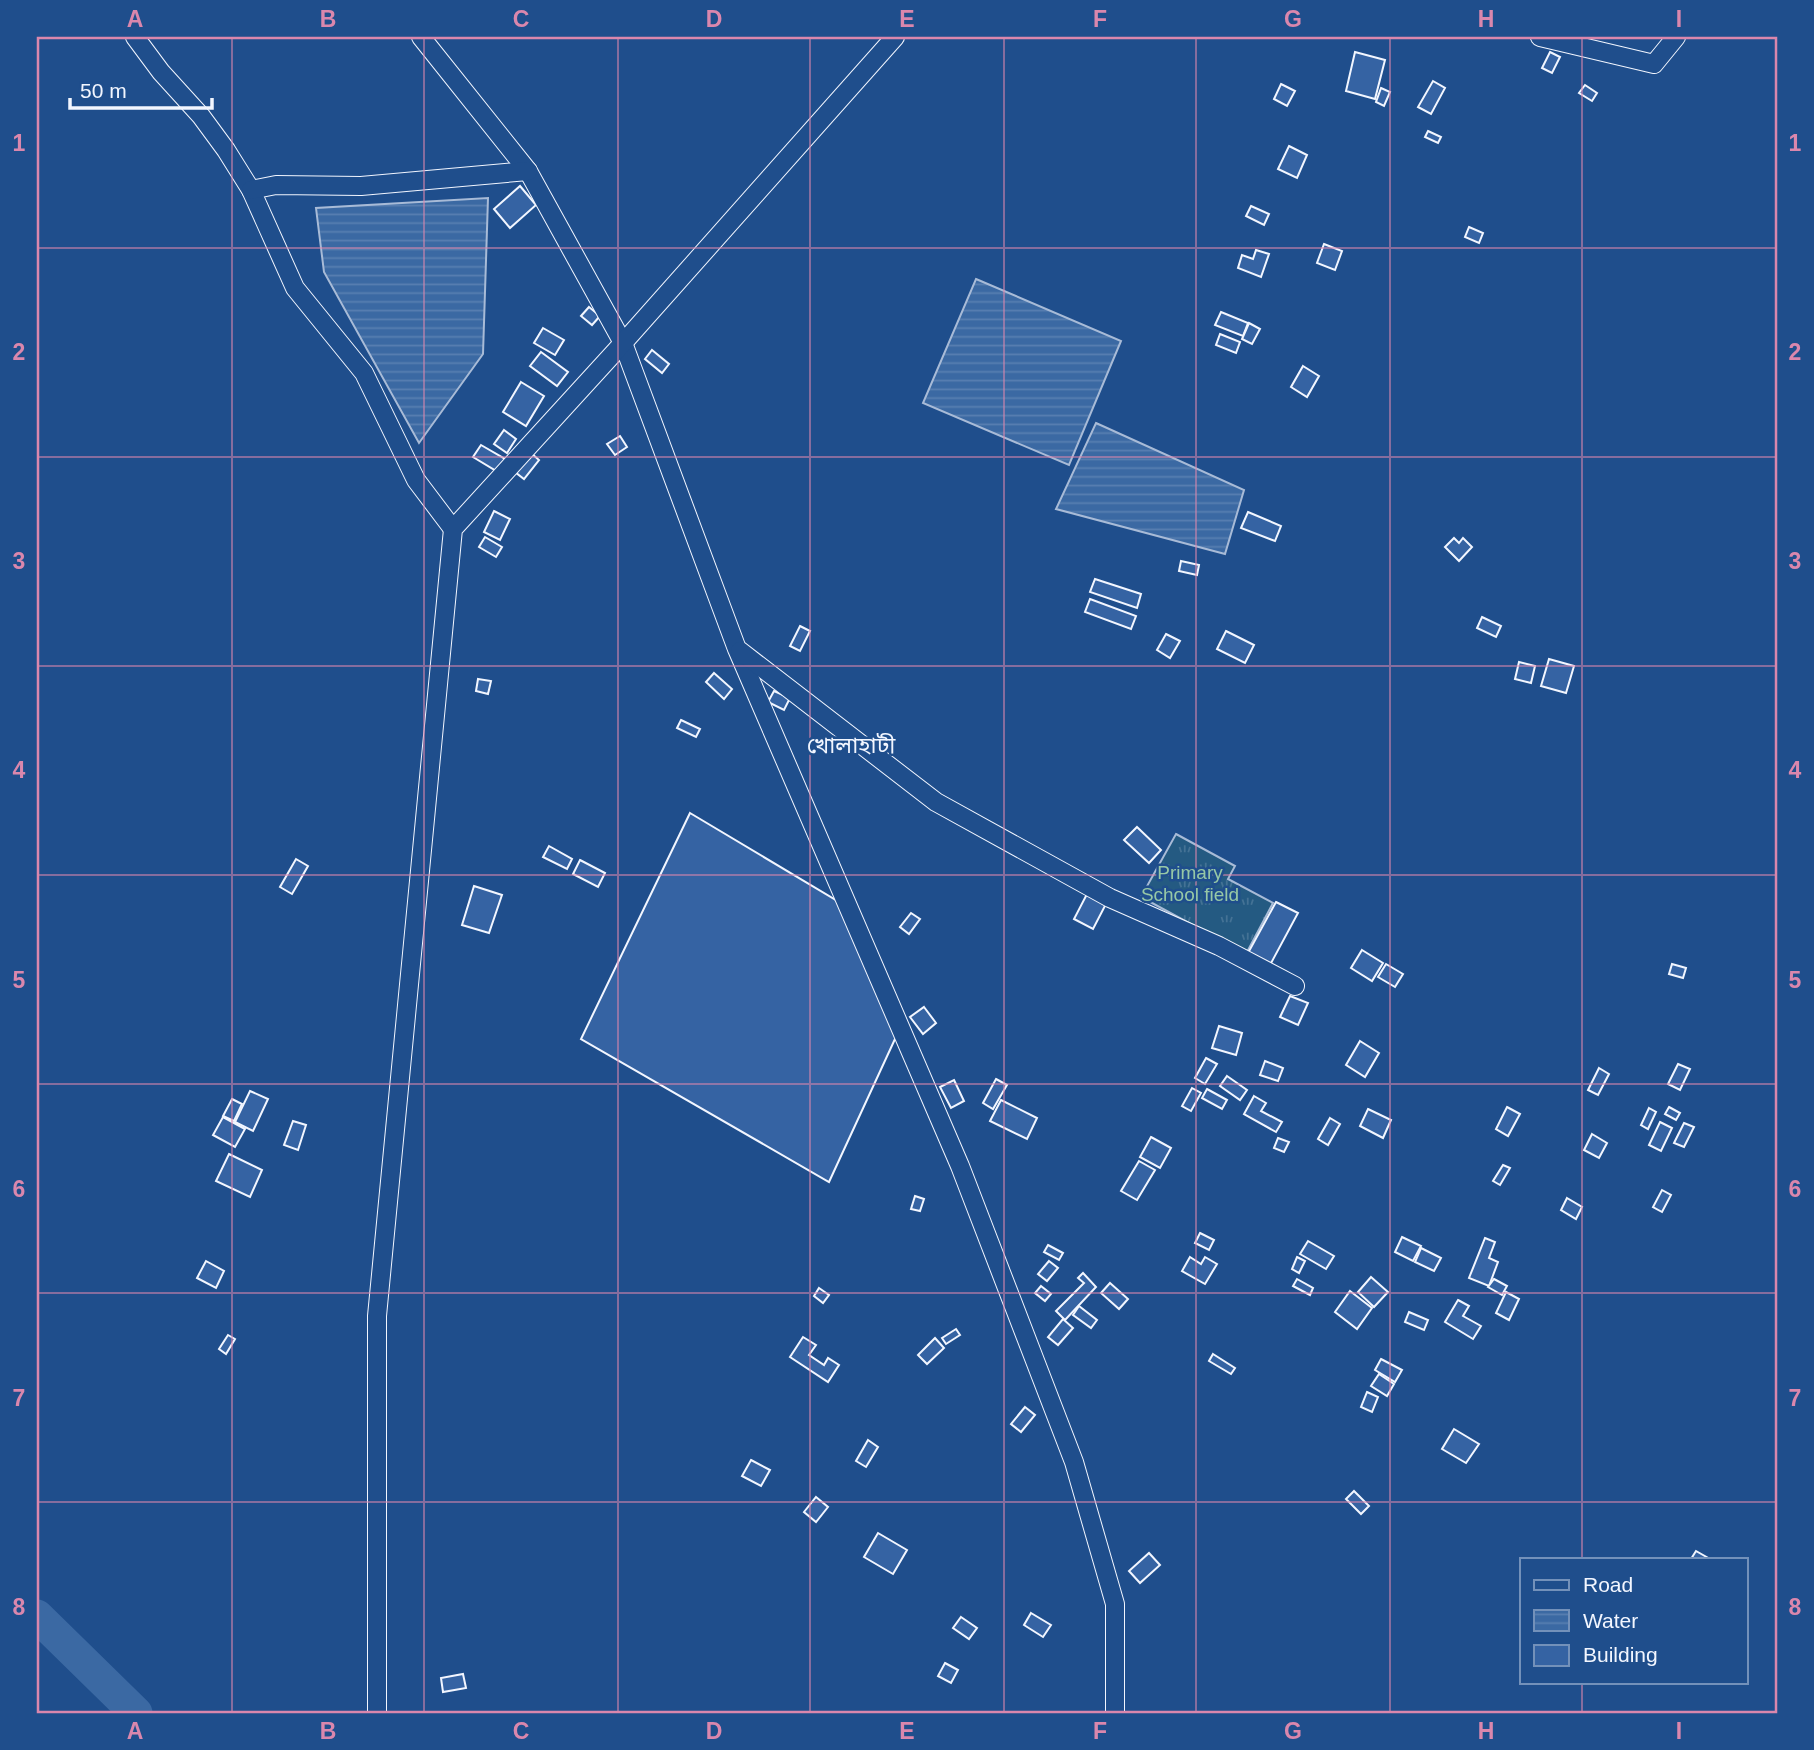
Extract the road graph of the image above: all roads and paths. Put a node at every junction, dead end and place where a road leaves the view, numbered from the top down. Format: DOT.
graph roads {
  1 [pos="135,37"];
  2 [pos="421,37"];
  3 [pos="895,37"];
  4 [pos="1540,37"];
  5 [pos="1676,37"];
  6 [pos="528,171"];
  7 [pos="251,190"];
  8 [pos="623,342"];
  9 [pos="453,529"];
  10 [pos="737,649"];
  11 [pos="1295,986"];
  12 [pos="377,1713"];
  13 [pos="1115,1713"];
  1 -- 7 [label="street"];
  2 -- 6 [label="street"];
  3 -- 8 [label="street"];
  4 -- 5 [label="street"];
  6 -- 7 [label="street"];
  6 -- 8 [label="street"];
  7 -- 9 [label="street"];
  8 -- 9 [label="street"];
  8 -- 10 [label="street"];
  9 -- 12 [label="street"];
  10 -- 11 [label="street"];
  10 -- 13 [label="street"];
}
